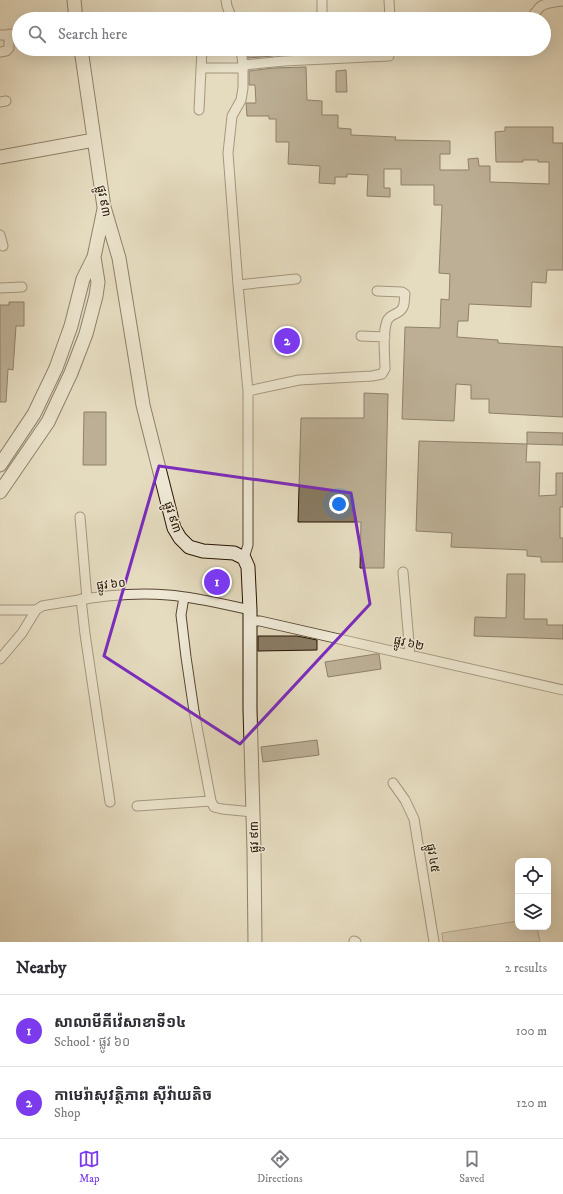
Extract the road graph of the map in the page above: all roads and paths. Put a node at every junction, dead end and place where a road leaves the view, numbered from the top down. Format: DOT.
graph roads {
  1 [pos="226,0"];
  2 [pos="322,0"];
  3 [pos="389,0"];
  4 [pos="73,1"];
  5 [pos="563,1"];
  6 [pos="75,12"];
  7 [pos="229,12"];
  8 [pos="322,12"];
  9 [pos="390,12"];
  10 [pos="537,12"];
  11 [pos="4,35"];
  12 [pos="0,52"];
  13 [pos="82,56"];
  14 [pos="202,56"];
  15 [pos="242,56"];
  16 [pos="340,56"];
  17 [pos="244,66"];
  18 [pos="201,68"];
  19 [pos="199,110"];
  20 [pos="94,140"];
  21 [pos="0,157"];
  22 [pos="104,207"];
  23 [pos="0,235"];
  24 [pos="3,246"];
  25 [pos="94,257"];
  26 [pos="119,258"];
  27 [pos="296,279"];
  28 [pos="238,285"];
  29 [pos="22,287"];
  30 [pos="0,288"];
  31 [pos="377,291"];
  32 [pos="361,336"];
  33 [pos="385,337"];
  34 [pos="248,391"];
  35 [pos="0,465"];
  36 [pos="0,492"];
  37 [pos="80,517"];
  38 [pos="244,558"];
  39 [pos="404,572"];
  40 [pos="184,597"];
  41 [pos="84,599"];
  42 [pos="0,610"];
  43 [pos="36,610"];
  44 [pos="250,615"];
  45 [pos="410,655"];
  46 [pos="0,659"];
  47 [pos="563,690"];
  48 [pos="393,783"];
  49 [pos="211,801"];
  50 [pos="110,802"];
  51 [pos="137,806"];
  52 [pos="253,812"];
  53 [pos="255,942"];
  54 [pos="434,942"];
  1 -- 7 [label="street"];
  2 -- 8 [label="street"];
  3 -- 9 [label="street"];
  4 -- 6 [label="street"];
  5 -- 10 [label="street"];
  11 -- 12 [label="street"];
  13 -- 20 [label="street, ផ្លូវ ៩៣"];
  14 -- 18 [label="street"];
  15 -- 17 [label="street"];
  16 -- 17 [label="street"];
  17 -- 18 [label="street"];
  17 -- 28 [label="street"];
  18 -- 19 [label="street"];
  20 -- 21 [label="street"];
  20 -- 22 [label="street, ផ្លូវ ៩៣"];
  22 -- 25 [label="street"];
  22 -- 26 [label="street, ផ្លូវ ៩៣"];
  23 -- 24 [label="street"];
  25 -- 26 [label="street"];
  25 -- 35 [label="street"];
  25 -- 36 [label="street"];
  26 -- 38 [label="street, ផ្លូវ ៩៣"];
  27 -- 28 [label="street"];
  28 -- 34 [label="street"];
  29 -- 30 [label="street"];
  31 -- 33 [label="street"];
  32 -- 33 [label="street"];
  33 -- 34 [label="street"];
  34 -- 38 [label="street"];
  37 -- 41 [label="street"];
  38 -- 44 [label="street, ផ្លូវ ៩៣"];
  39 -- 45 [label="street"];
  40 -- 41 [label="street, ផ្លូវ ៦០"];
  40 -- 44 [label="street, ផ្លូវ ៦០"];
  40 -- 49 [label="street"];
  41 -- 43 [label="street, ផ្លូវ ៦០"];
  41 -- 50 [label="street"];
  42 -- 43 [label="street, ផ្លូវ ៦០"];
  43 -- 46 [label="street"];
  44 -- 45 [label="street, ផ្លូវ ៦២"];
  44 -- 52 [label="street, ផ្លូវ ៩៣"];
  45 -- 47 [label="street, ផ្លូវ ៦២"];
  48 -- 54 [label="street, ផ្លូវ ៤៥"];
  49 -- 51 [label="street"];
  49 -- 52 [label="street"];
  52 -- 53 [label="street, ផ្លូវ ៩៣"];
}
